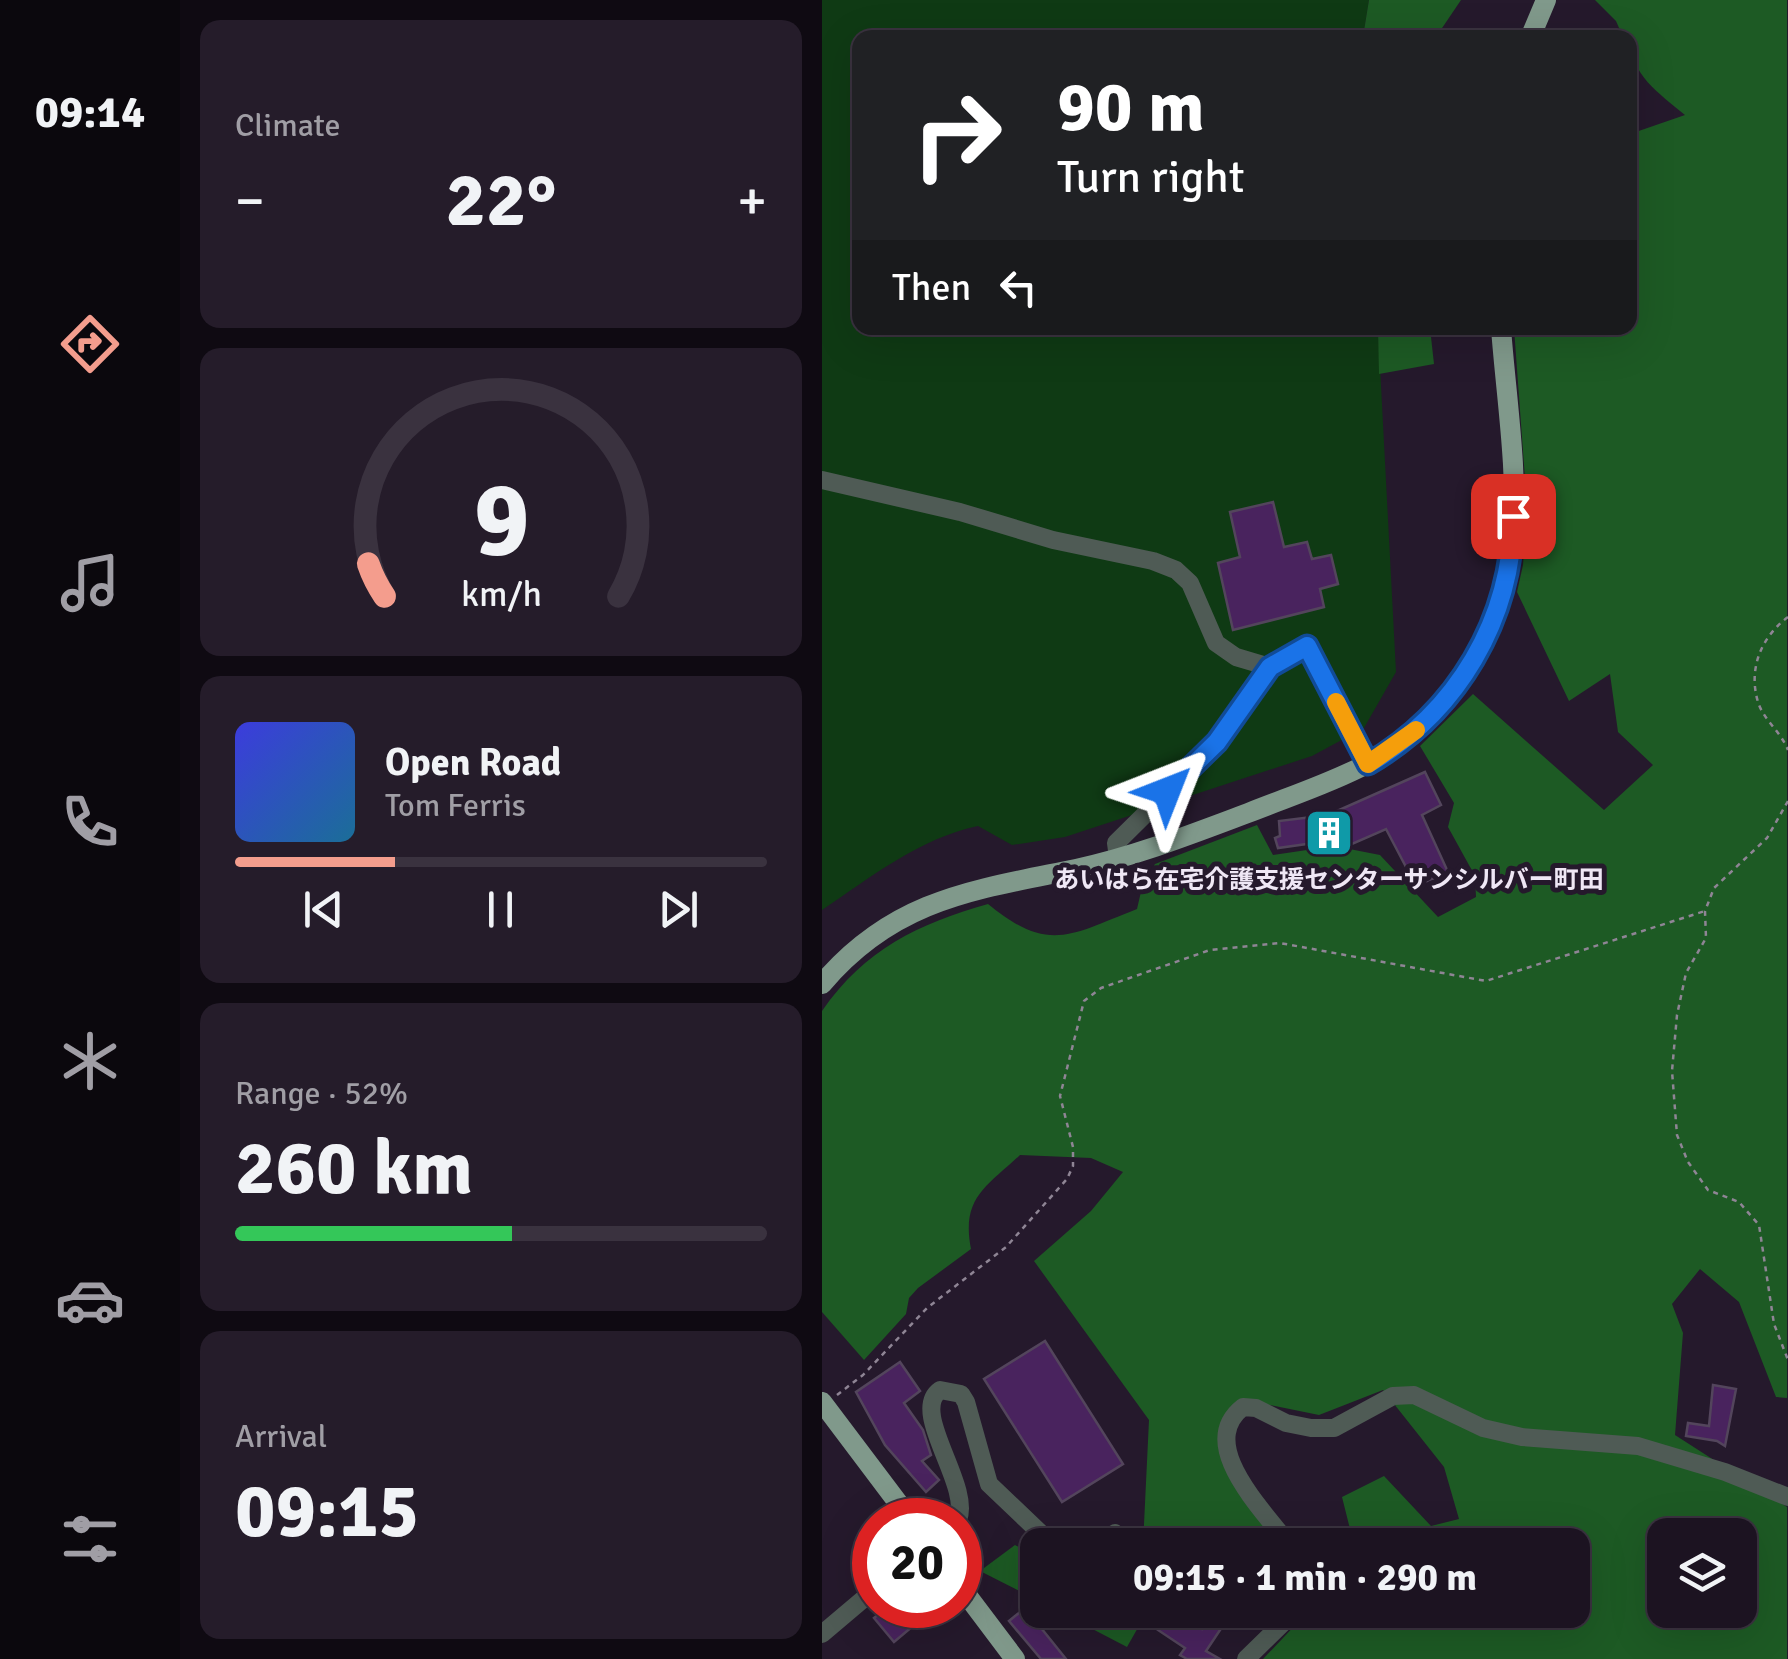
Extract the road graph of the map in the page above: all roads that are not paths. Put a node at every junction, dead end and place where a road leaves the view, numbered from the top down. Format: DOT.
graph roads {
  1 [pos="1546,0"];
  2 [pos="1533,30"];
  3 [pos="1501,335"];
  4 [pos="822,480"];
  5 [pos="1270,667"];
  6 [pos="1368,764"];
  7 [pos="1118,858"];
  8 [pos="822,984"];
  9 [pos="823,1403"];
  10 [pos="1788,1497"];
  11 [pos="894,1498"];
  12 [pos="958,1498"];
  13 [pos="1034,1528"];
  14 [pos="1277,1528"];
  15 [pos="852,1609"];
  16 [pos="982,1615"];
  17 [pos="1278,1628"];
  18 [pos="822,1634"];
  19 [pos="1015,1659"];
  20 [pos="1246,1659"];
  1 -- 2 [label="main road"];
  3 -- 6 [label="main road"];
  4 -- 5 [label="street"];
  5 -- 6 [label="street"];
  5 -- 7 [label="street"];
  6 -- 7 [label="main road"];
  7 -- 8 [label="main road"];
  9 -- 11 [label="main road"];
  10 -- 14 [label="street"];
  12 -- 13 [label="street"];
  15 -- 18 [label="street"];
  16 -- 19 [label="main road"];
  17 -- 20 [label="street"];
}
